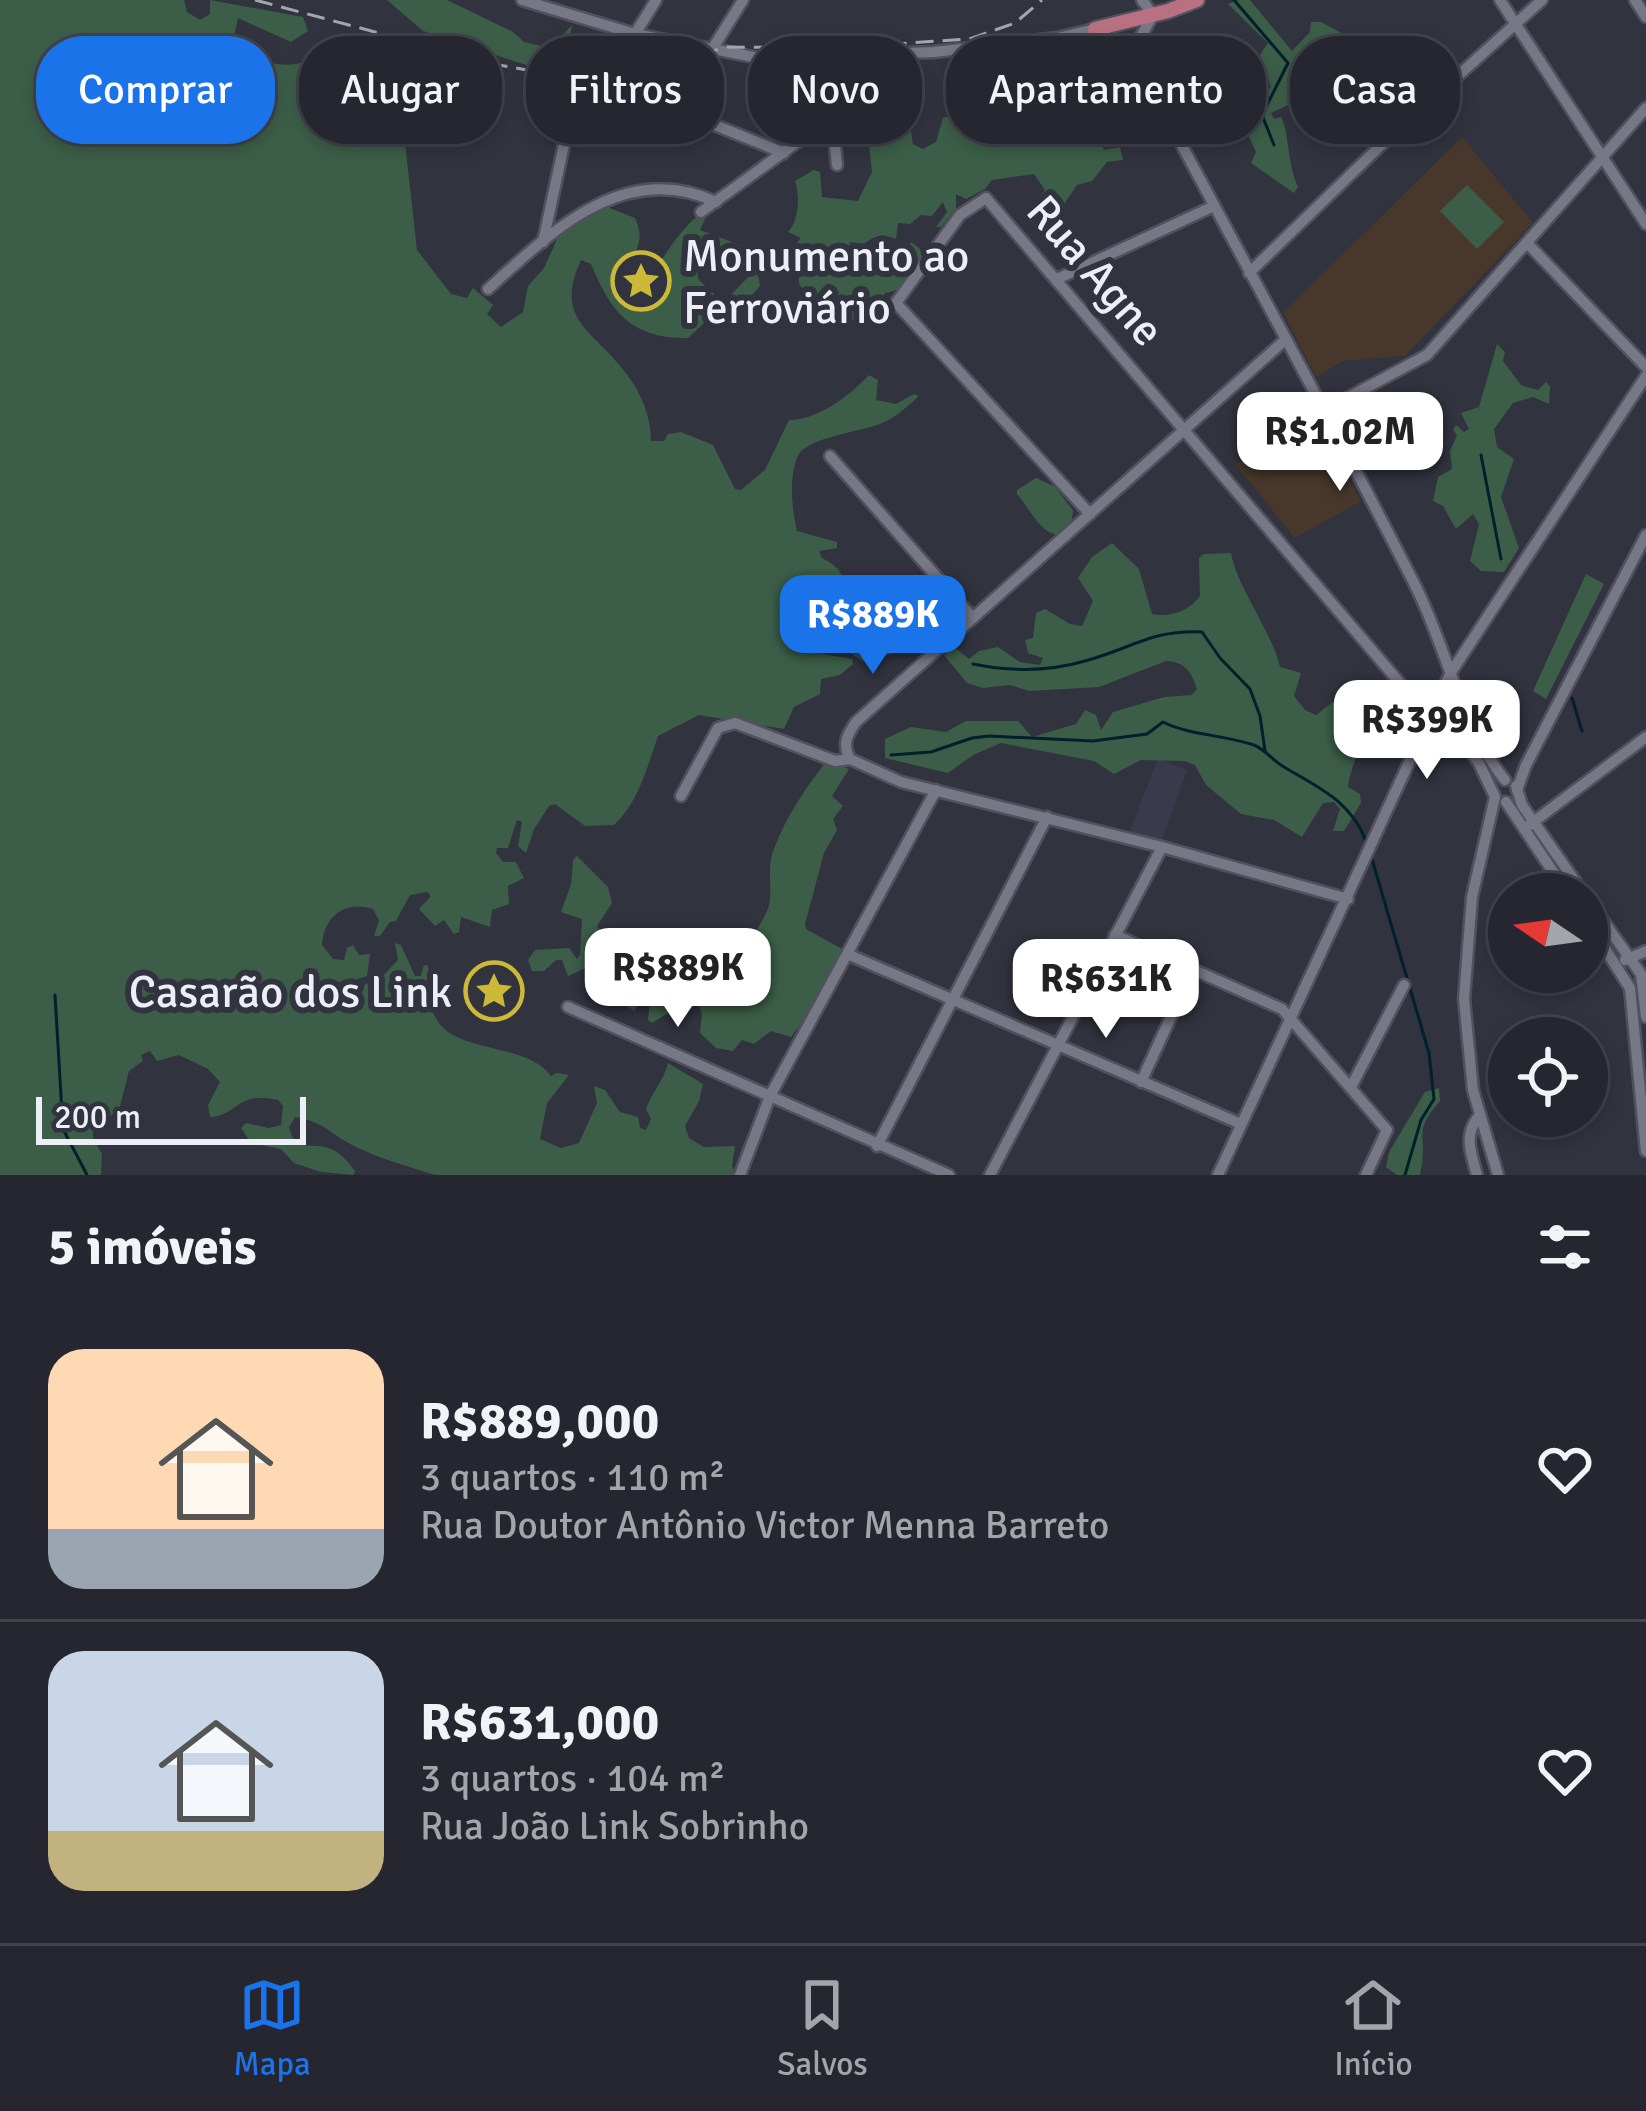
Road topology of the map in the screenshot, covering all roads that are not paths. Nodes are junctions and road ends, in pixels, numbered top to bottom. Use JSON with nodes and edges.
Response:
{"nodes":[{"id":1,"x":522,"y":0,"type":"edge"},
{"id":2,"x":656,"y":0,"type":"edge"},
{"id":3,"x":743,"y":0,"type":"edge"},
{"id":4,"x":1142,"y":0,"type":"edge"},
{"id":5,"x":1197,"y":0,"type":"edge"},
{"id":6,"x":1500,"y":0,"type":"edge"},
{"id":7,"x":1542,"y":0,"type":"edge"},
{"id":8,"x":1635,"y":0,"type":"edge"},
{"id":9,"x":1153,"y":15,"type":"junction"},
{"id":10,"x":1646,"y":17,"type":"edge"},
{"id":11,"x":1516,"y":24,"type":"junction"},
{"id":12,"x":1095,"y":28,"type":"junction"},
{"id":13,"x":635,"y":34,"type":"junction"},
{"id":14,"x":644,"y":36,"type":"edge"},
{"id":15,"x":720,"y":36,"type":"edge"},
{"id":16,"x":1107,"y":36,"type":"edge"},
{"id":17,"x":1141,"y":36,"type":"edge"},
{"id":18,"x":922,"y":53,"type":"edge"},
{"id":19,"x":1646,"y":108,"type":"edge"},
{"id":20,"x":796,"y":144,"type":"edge"},
{"id":21,"x":834,"y":144,"type":"edge"},
{"id":22,"x":1181,"y":144,"type":"edge"},
{"id":23,"x":784,"y":153,"type":"junction"},
{"id":24,"x":1603,"y":157,"type":"junction"},
{"id":25,"x":836,"y":165,"type":"dead end"},
{"id":26,"x":716,"y":202,"type":"junction"},
{"id":27,"x":1214,"y":206,"type":"junction"},
{"id":28,"x":701,"y":212,"type":"dead end"},
{"id":29,"x":1646,"y":224,"type":"edge"},
{"id":30,"x":543,"y":242,"type":"junction"},
{"id":31,"x":1527,"y":243,"type":"junction"},
{"id":32,"x":1250,"y":273,"type":"junction"},
{"id":33,"x":1057,"y":279,"type":"junction"},
{"id":34,"x":488,"y":289,"type":"dead end"},
{"id":35,"x":1285,"y":340,"type":"junction"},
{"id":36,"x":1646,"y":371,"type":"edge"},
{"id":37,"x":1323,"y":411,"type":"junction"},
{"id":38,"x":1186,"y":428,"type":"junction"},
{"id":39,"x":830,"y":456,"type":"dead end"},
{"id":40,"x":1090,"y":514,"type":"junction"},
{"id":41,"x":1646,"y":535,"type":"edge"},
{"id":42,"x":1631,"y":563,"type":"junction"},
{"id":43,"x":1646,"y":567,"type":"edge"},
{"id":44,"x":974,"y":618,"type":"junction"},
{"id":45,"x":1450,"y":674,"type":"junction"},
{"id":46,"x":1433,"y":711,"type":"junction"},
{"id":47,"x":1644,"y":742,"type":"edge"},
{"id":48,"x":850,"y":758,"type":"junction"},
{"id":49,"x":936,"y":790,"type":"junction"},
{"id":50,"x":1506,"y":792,"type":"junction"},
{"id":51,"x":681,"y":796,"type":"dead end"},
{"id":52,"x":1047,"y":818,"type":"junction"},
{"id":53,"x":1529,"y":826,"type":"junction"},
{"id":54,"x":1162,"y":847,"type":"junction"},
{"id":55,"x":1556,"y":873,"type":"edge"},
{"id":56,"x":1567,"y":873,"type":"edge"},
{"id":57,"x":1348,"y":899,"type":"junction"},
{"id":58,"x":1608,"y":927,"type":"edge"},
{"id":59,"x":1115,"y":935,"type":"junction"},
{"id":60,"x":1646,"y":951,"type":"edge"},
{"id":61,"x":1608,"y":952,"type":"edge"},
{"id":62,"x":847,"y":954,"type":"junction"},
{"id":63,"x":1630,"y":958,"type":"junction"},
{"id":64,"x":1616,"y":964,"type":"junction"},
{"id":65,"x":1193,"y":969,"type":"junction"},
{"id":66,"x":1404,"y":985,"type":"dead end"},
{"id":67,"x":952,"y":1002,"type":"junction"},
{"id":68,"x":568,"y":1007,"type":"dead end"},
{"id":69,"x":1646,"y":1017,"type":"edge"},
{"id":70,"x":1291,"y":1018,"type":"junction"},
{"id":71,"x":1057,"y":1046,"type":"junction"},
{"id":72,"x":1641,"y":1053,"type":"edge"},
{"id":73,"x":1142,"y":1082,"type":"junction"},
{"id":74,"x":1351,"y":1088,"type":"junction"},
{"id":75,"x":770,"y":1096,"type":"junction"},
{"id":76,"x":1479,"y":1116,"type":"junction"},
{"id":77,"x":1241,"y":1124,"type":"junction"},
{"id":78,"x":877,"y":1146,"type":"junction"},
{"id":79,"x":1646,"y":1151,"type":"edge"},
{"id":80,"x":740,"y":1175,"type":"edge"},
{"id":81,"x":949,"y":1175,"type":"edge"},
{"id":82,"x":990,"y":1175,"type":"edge"},
{"id":83,"x":1218,"y":1175,"type":"edge"},
{"id":84,"x":1366,"y":1175,"type":"edge"},
{"id":85,"x":1478,"y":1175,"type":"edge"},
{"id":86,"x":1498,"y":1175,"type":"edge"}],
"edges":[{"from":1,"to":13,"type":"street"},
{"from":2,"to":13,"type":"street"},
{"from":3,"to":15,"type":"street"},
{"from":4,"to":9,"type":"street"},
{"from":5,"to":9,"type":"main road"},
{"from":6,"to":11,"type":"street"},
{"from":7,"to":11,"type":"street"},
{"from":8,"to":10,"type":"street"},
{"from":9,"to":12,"type":"main road"},
{"from":9,"to":17,"type":"street"},
{"from":11,"to":24,"type":"street"},
{"from":11,"to":32,"type":"street"},
{"from":12,"to":16,"type":"street"},
{"from":12,"to":18,"type":"street"},
{"from":13,"to":14,"type":"street"},
{"from":19,"to":24,"type":"street"},
{"from":20,"to":23,"type":"street"},
{"from":21,"to":25,"type":"street"},
{"from":22,"to":27,"type":"street"},
{"from":23,"to":26,"type":"street"},
{"from":23,"to":30,"type":"street"},
{"from":24,"to":29,"type":"street"},
{"from":24,"to":31,"type":"street"},
{"from":26,"to":28,"type":"street"},
{"from":26,"to":30,"type":"street"},
{"from":27,"to":32,"type":"street"},
{"from":27,"to":33,"type":"street"},
{"from":30,"to":34,"type":"street"},
{"from":31,"to":36,"type":"street"},
{"from":31,"to":37,"type":"street"},
{"from":32,"to":35,"type":"street"},
{"from":33,"to":38,"type":"street","name":"Rua Agne"},
{"from":33,"to":40,"type":"street","name":"Rua Agne"},
{"from":35,"to":37,"type":"street"},
{"from":35,"to":38,"type":"street"},
{"from":36,"to":45,"type":"street"},
{"from":37,"to":45,"type":"street"},
{"from":38,"to":40,"type":"street"},
{"from":38,"to":46,"type":"street","name":"Rua Agne"},
{"from":39,"to":44,"type":"street"},
{"from":40,"to":44,"type":"street"},
{"from":41,"to":42,"type":"street"},
{"from":42,"to":43,"type":"street"},
{"from":42,"to":50,"type":"street"},
{"from":44,"to":48,"type":"street"},
{"from":45,"to":46,"type":"street"},
{"from":45,"to":50,"type":"street"},
{"from":46,"to":50,"type":"street","name":"Rua Agne"},
{"from":46,"to":57,"type":"street"},
{"from":47,"to":53,"type":"street"},
{"from":48,"to":49,"type":"street"},
{"from":48,"to":51,"type":"street"},
{"from":49,"to":52,"type":"street"},
{"from":49,"to":62,"type":"street"},
{"from":50,"to":53,"type":"street"},
{"from":50,"to":76,"type":"street"},
{"from":52,"to":54,"type":"street"},
{"from":52,"to":67,"type":"street"},
{"from":53,"to":55,"type":"street"},
{"from":53,"to":56,"type":"street"},
{"from":54,"to":57,"type":"street"},
{"from":54,"to":59,"type":"street"},
{"from":57,"to":70,"type":"street"},
{"from":58,"to":63,"type":"street"},
{"from":59,"to":65,"type":"street"},
{"from":59,"to":71,"type":"street"},
{"from":60,"to":63,"type":"street"},
{"from":61,"to":64,"type":"street"},
{"from":62,"to":67,"type":"street"},
{"from":62,"to":75,"type":"street"},
{"from":63,"to":64,"type":"street"},
{"from":63,"to":69,"type":"street"},
{"from":64,"to":72,"type":"street"},
{"from":65,"to":70,"type":"street"},
{"from":65,"to":73,"type":"street"},
{"from":66,"to":74,"type":"street"},
{"from":67,"to":71,"type":"street"},
{"from":67,"to":78,"type":"street"},
{"from":68,"to":75,"type":"street"},
{"from":70,"to":74,"type":"street"},
{"from":70,"to":77,"type":"street"},
{"from":71,"to":73,"type":"street"},
{"from":71,"to":82,"type":"street"},
{"from":72,"to":79,"type":"street"},
{"from":73,"to":77,"type":"street"},
{"from":74,"to":84,"type":"street"},
{"from":75,"to":78,"type":"street"},
{"from":75,"to":80,"type":"street"},
{"from":76,"to":85,"type":"street"},
{"from":76,"to":86,"type":"street"},
{"from":77,"to":83,"type":"street"},
{"from":78,"to":81,"type":"street"}]}
